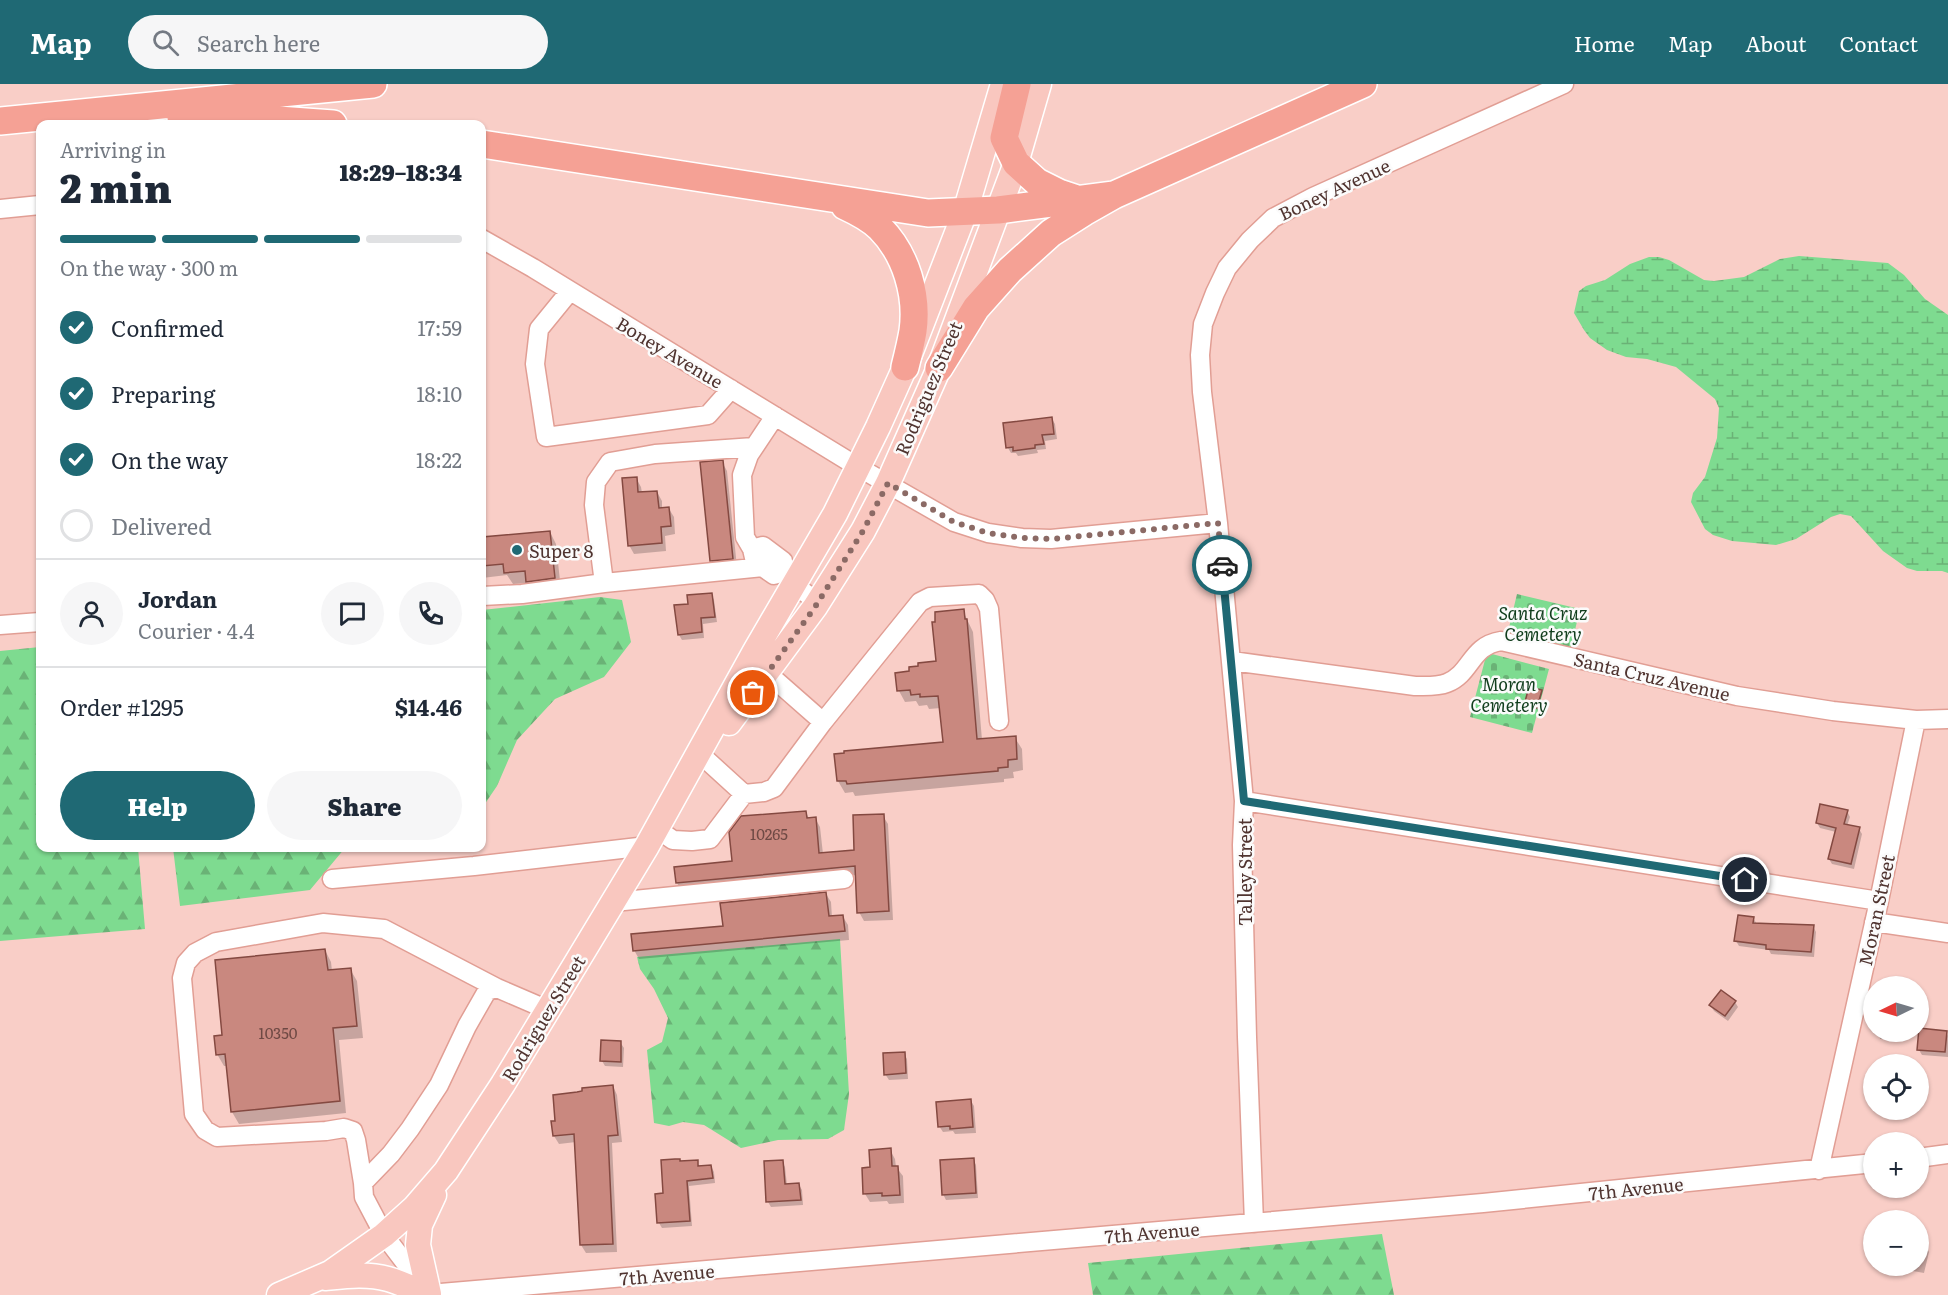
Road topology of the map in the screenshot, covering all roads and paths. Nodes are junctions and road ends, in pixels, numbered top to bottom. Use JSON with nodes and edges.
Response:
{"nodes":[{"id":1,"x":373,"y":84,"type":"edge"},
{"id":2,"x":1004,"y":84,"type":"edge"},
{"id":3,"x":1017,"y":84,"type":"edge"},
{"id":4,"x":1039,"y":84,"type":"edge"},
{"id":5,"x":1363,"y":84,"type":"edge"},
{"id":6,"x":1564,"y":84,"type":"edge"},
{"id":7,"x":72,"y":114,"type":"junction"},
{"id":8,"x":278,"y":120,"type":"edge"},
{"id":9,"x":0,"y":121,"type":"edge"},
{"id":10,"x":486,"y":145,"type":"edge"},
{"id":11,"x":1016,"y":163,"type":"junction"},
{"id":12,"x":1114,"y":195,"type":"junction"},
{"id":13,"x":822,"y":196,"type":"junction"},
{"id":14,"x":1077,"y":199,"type":"junction"},
{"id":15,"x":36,"y":205,"type":"edge"},
{"id":16,"x":0,"y":209,"type":"edge"},
{"id":17,"x":998,"y":210,"type":"junction"},
{"id":18,"x":965,"y":212,"type":"junction"},
{"id":19,"x":486,"y":241,"type":"edge"},
{"id":20,"x":570,"y":291,"type":"junction"},
{"id":21,"x":905,"y":367,"type":"junction"},
{"id":22,"x":939,"y":368,"type":"junction"},
{"id":23,"x":731,"y":389,"type":"junction"},
{"id":24,"x":775,"y":416,"type":"junction"},
{"id":25,"x":754,"y":447,"type":"junction"},
{"id":26,"x":858,"y":467,"type":"junction"},
{"id":27,"x":888,"y":483,"type":"junction"},
{"id":28,"x":1218,"y":523,"type":"junction"},
{"id":29,"x":752,"y":549,"type":"junction"},
{"id":30,"x":763,"y":567,"type":"junction"},
{"id":31,"x":789,"y":579,"type":"junction"},
{"id":32,"x":604,"y":583,"type":"junction"},
{"id":33,"x":486,"y":596,"type":"edge"},
{"id":34,"x":818,"y":602,"type":"junction"},
{"id":35,"x":36,"y":622,"type":"edge"},
{"id":36,"x":0,"y":625,"type":"edge"},
{"id":37,"x":1232,"y":661,"type":"junction"},
{"id":38,"x":759,"y":666,"type":"junction"},
{"id":39,"x":1948,"y":719,"type":"edge"},
{"id":40,"x":1916,"y":720,"type":"junction"},
{"id":41,"x":999,"y":721,"type":"dead end"},
{"id":42,"x":824,"y":722,"type":"junction"},
{"id":43,"x":701,"y":755,"type":"junction"},
{"id":44,"x":744,"y":794,"type":"junction"},
{"id":45,"x":1244,"y":801,"type":"junction"},
{"id":46,"x":652,"y":838,"type":"junction"},
{"id":47,"x":332,"y":879,"type":"dead end"},
{"id":48,"x":844,"y":879,"type":"dead end"},
{"id":49,"x":1879,"y":901,"type":"junction"},
{"id":50,"x":614,"y":902,"type":"junction"},
{"id":51,"x":1874,"y":922,"type":"junction"},
{"id":52,"x":1948,"y":933,"type":"edge"},
{"id":53,"x":497,"y":988,"type":"junction"},
{"id":54,"x":548,"y":1010,"type":"junction"},
{"id":55,"x":1948,"y":1154,"type":"edge"},
{"id":56,"x":1929,"y":1157,"type":"edge"},
{"id":57,"x":1863,"y":1164,"type":"edge"},
{"id":58,"x":1819,"y":1170,"type":"junction"},
{"id":59,"x":446,"y":1171,"type":"junction"},
{"id":60,"x":363,"y":1183,"type":"junction"},
{"id":61,"x":1254,"y":1223,"type":"junction"},
{"id":62,"x":384,"y":1235,"type":"junction"},
{"id":63,"x":318,"y":1278,"type":"junction"},
{"id":64,"x":430,"y":1294,"type":"edge"},
{"id":65,"x":279,"y":1295,"type":"edge"}],
"edges":[{"from":1,"to":7,"type":"highway"},
{"from":2,"to":18,"type":"main road","name":"Rodriguez Street"},
{"from":3,"to":11,"type":"highway"},
{"from":4,"to":11,"type":"main road","name":"Rodriguez Street"},
{"from":5,"to":12,"type":"highway"},
{"from":6,"to":28,"type":"street","name":"Boney Avenue"},
{"from":7,"to":8,"type":"highway"},
{"from":7,"to":9,"type":"highway"},
{"from":10,"to":13,"type":"highway"},
{"from":11,"to":14,"type":"highway"},
{"from":11,"to":17,"type":"main road","name":"Rodriguez Street"},
{"from":12,"to":14,"type":"highway"},
{"from":12,"to":22,"type":"highway"},
{"from":13,"to":18,"type":"highway"},
{"from":13,"to":21,"type":"highway"},
{"from":14,"to":17,"type":"highway"},
{"from":15,"to":16,"type":"street"},
{"from":17,"to":18,"type":"highway"},
{"from":17,"to":22,"type":"main road","name":"Rodriguez Street"},
{"from":18,"to":21,"type":"main road","name":"Rodriguez Street"},
{"from":19,"to":20,"type":"street","name":"Boney Avenue"},
{"from":20,"to":23,"type":"street","name":"Boney Avenue"},
{"from":20,"to":23,"type":"street"},
{"from":21,"to":26,"type":"main road","name":"Rodriguez Street"},
{"from":22,"to":27,"type":"main road","name":"Rodriguez Street"},
{"from":23,"to":24,"type":"street","name":"Boney Avenue"},
{"from":24,"to":25,"type":"street"},
{"from":24,"to":26,"type":"street","name":"Boney Avenue"},
{"from":25,"to":29,"type":"street"},
{"from":25,"to":32,"type":"street"},
{"from":26,"to":27,"type":"street","name":"Boney Avenue"},
{"from":26,"to":31,"type":"main road","name":"Rodriguez Street"},
{"from":27,"to":28,"type":"street","name":"Boney Avenue"},
{"from":27,"to":34,"type":"main road","name":"Rodriguez Street"},
{"from":28,"to":37,"type":"street","name":"Talley Street"},
{"from":29,"to":30,"type":"street"},
{"from":29,"to":31,"type":"street"},
{"from":30,"to":31,"type":"street"},
{"from":30,"to":32,"type":"street"},
{"from":31,"to":34,"type":"street"},
{"from":31,"to":38,"type":"main road","name":"Rodriguez Street"},
{"from":32,"to":33,"type":"street"},
{"from":34,"to":38,"type":"main road","name":"Rodriguez Street"},
{"from":35,"to":36,"type":"street"},
{"from":37,"to":40,"type":"street","name":"Santa Cruz Avenue"},
{"from":37,"to":45,"type":"street","name":"Talley Street"},
{"from":38,"to":42,"type":"street"},
{"from":38,"to":43,"type":"main road","name":"Rodriguez Street"},
{"from":39,"to":40,"type":"street","name":"Santa Cruz Avenue"},
{"from":40,"to":49,"type":"street","name":"Moran Street"},
{"from":41,"to":42,"type":"street"},
{"from":42,"to":44,"type":"street"},
{"from":43,"to":44,"type":"street"},
{"from":43,"to":46,"type":"main road","name":"Rodriguez Street"},
{"from":44,"to":46,"type":"street"},
{"from":45,"to":49,"type":"street"},
{"from":45,"to":61,"type":"street","name":"Talley Street"},
{"from":46,"to":47,"type":"street"},
{"from":46,"to":50,"type":"main road","name":"Rodriguez Street"},
{"from":48,"to":50,"type":"street"},
{"from":49,"to":51,"type":"street","name":"Moran Street"},
{"from":50,"to":54,"type":"main road","name":"Rodriguez Street"},
{"from":51,"to":52,"type":"street"},
{"from":51,"to":58,"type":"street","name":"Moran Street"},
{"from":53,"to":54,"type":"street"},
{"from":53,"to":60,"type":"street"},
{"from":53,"to":60,"type":"street"},
{"from":54,"to":59,"type":"main road","name":"Rodriguez Street"},
{"from":55,"to":56,"type":"street"},
{"from":57,"to":58,"type":"street","name":"7th Avenue"},
{"from":58,"to":61,"type":"street","name":"7th Avenue"},
{"from":59,"to":62,"type":"main road","name":"Rodriguez Street"},
{"from":59,"to":64,"type":"main road"},
{"from":60,"to":62,"type":"street"},
{"from":61,"to":64,"type":"street","name":"7th Avenue"},
{"from":62,"to":63,"type":"main road","name":"Rodriguez Street"},
{"from":62,"to":64,"type":"street"},
{"from":63,"to":64,"type":"main road"},
{"from":63,"to":65,"type":"main road"}]}
